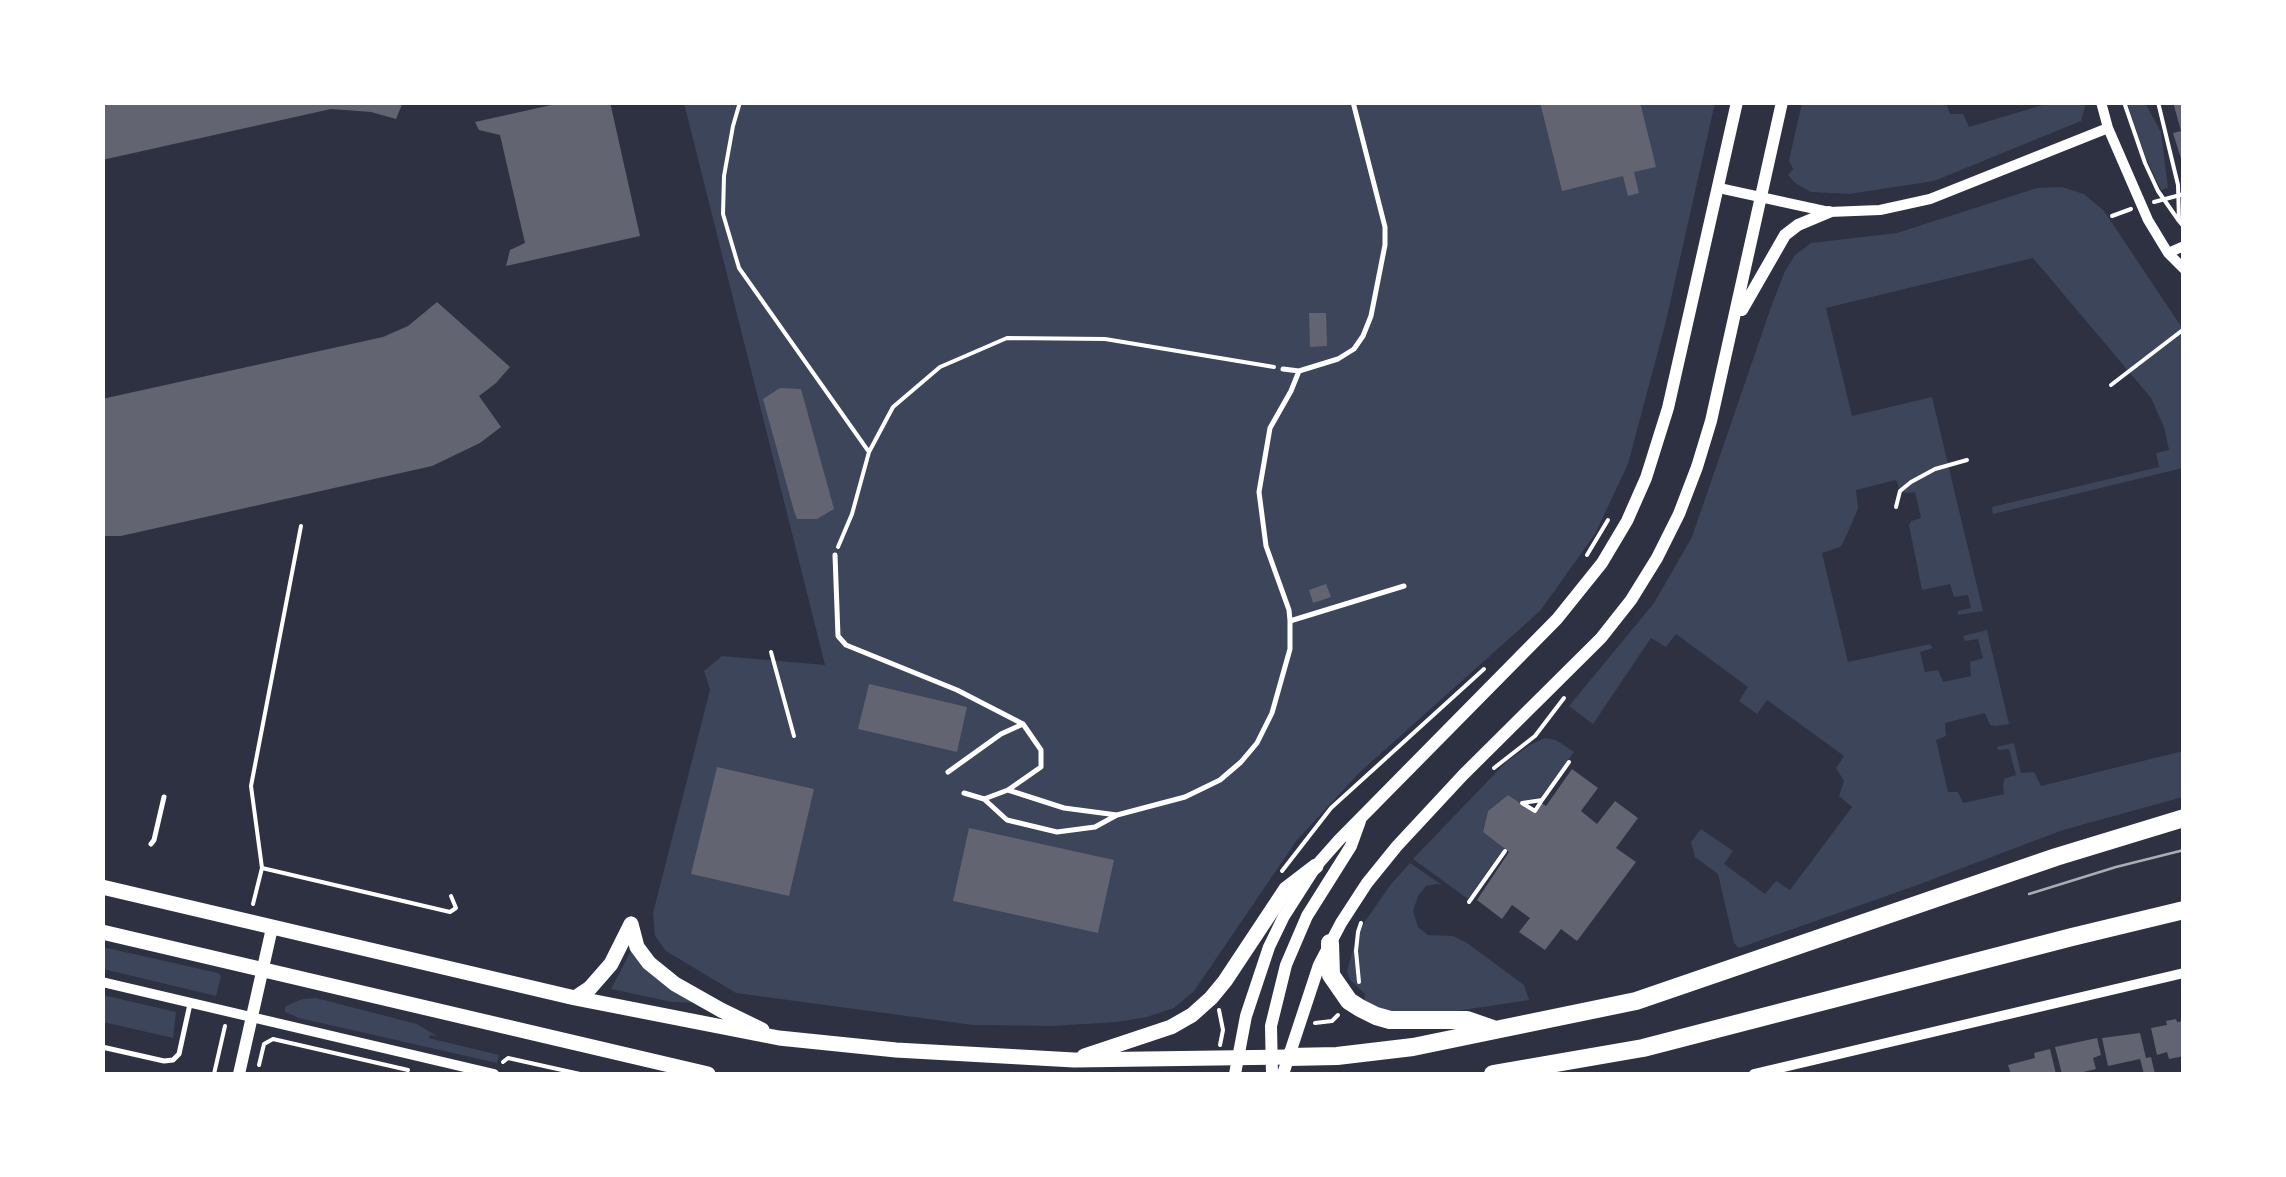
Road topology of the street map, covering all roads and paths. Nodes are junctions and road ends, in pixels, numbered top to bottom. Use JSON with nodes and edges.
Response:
{"nodes":[{"id":1,"x":740,"y":102,"type":"edge"},
{"id":2,"x":1353,"y":102,"type":"edge"},
{"id":3,"x":1737,"y":102,"type":"edge"},
{"id":4,"x":1782,"y":102,"type":"edge"},
{"id":5,"x":2101,"y":102,"type":"edge"},
{"id":6,"x":2124,"y":102,"type":"edge"},
{"id":7,"x":2158,"y":102,"type":"edge"},
{"id":8,"x":2108,"y":128,"type":"junction"},
{"id":9,"x":1719,"y":188,"type":"junction"},
{"id":10,"x":1762,"y":198,"type":"junction"},
{"id":11,"x":1829,"y":212,"type":"junction"},
{"id":12,"x":2182,"y":223,"type":"edge"},
{"id":13,"x":2184,"y":246,"type":"edge"},
{"id":14,"x":2168,"y":253,"type":"junction"},
{"id":15,"x":2184,"y":270,"type":"edge"},
{"id":16,"x":1733,"y":325,"type":"junction"},
{"id":17,"x":2184,"y":328,"type":"edge"},
{"id":18,"x":1284,"y":369,"type":"joint"},
{"id":19,"x":1298,"y":371,"type":"junction"},
{"id":20,"x":2111,"y":385,"type":"dead end"},
{"id":21,"x":869,"y":452,"type":"junction"},
{"id":22,"x":1967,"y":460,"type":"dead end"},
{"id":23,"x":1896,"y":507,"type":"dead end"},
{"id":24,"x":1610,"y":518,"type":"dead end"},
{"id":25,"x":300,"y":526,"type":"dead end"},
{"id":26,"x":835,"y":555,"type":"joint"},
{"id":27,"x":1583,"y":561,"type":"dead end"},
{"id":28,"x":1404,"y":586,"type":"dead end"},
{"id":29,"x":1290,"y":622,"type":"junction"},
{"id":30,"x":771,"y":652,"type":"dead end"},
{"id":31,"x":1495,"y":659,"type":"dead end"},
{"id":32,"x":1566,"y":696,"type":"dead end"},
{"id":33,"x":1023,"y":724,"type":"junction"},
{"id":34,"x":794,"y":736,"type":"dead end"},
{"id":35,"x":1569,"y":762,"type":"dead end"},
{"id":36,"x":1492,"y":770,"type":"dead end"},
{"id":37,"x":948,"y":772,"type":"dead end"},
{"id":38,"x":1008,"y":790,"type":"junction"},
{"id":39,"x":964,"y":793,"type":"dead end"},
{"id":40,"x":164,"y":798,"type":"dead end"},
{"id":41,"x":984,"y":799,"type":"junction"},
{"id":42,"x":1542,"y":800,"type":"dead end"},
{"id":43,"x":1117,"y":815,"type":"junction"},
{"id":44,"x":2184,"y":818,"type":"edge"},
{"id":45,"x":1360,"y":819,"type":"junction"},
{"id":46,"x":151,"y":844,"type":"dead end"},
{"id":47,"x":1505,"y":851,"type":"dead end"},
{"id":48,"x":1316,"y":866,"type":"junction"},
{"id":49,"x":262,"y":868,"type":"dead end"},
{"id":50,"x":1278,"y":878,"type":"dead end"},
{"id":51,"x":102,"y":888,"type":"edge"},
{"id":52,"x":451,"y":896,"type":"dead end"},
{"id":53,"x":1469,"y":902,"type":"dead end"},
{"id":54,"x":2184,"y":910,"type":"edge"},
{"id":55,"x":450,"y":912,"type":"dead end"},
{"id":56,"x":1366,"y":912,"type":"dead end"},
{"id":57,"x":272,"y":928,"type":"junction"},
{"id":58,"x":102,"y":932,"type":"edge"},
{"id":59,"x":1330,"y":943,"type":"junction"},
{"id":60,"x":264,"y":970,"type":"junction"},
{"id":61,"x":2184,"y":973,"type":"edge"},
{"id":62,"x":102,"y":982,"type":"edge"},
{"id":63,"x":1356,"y":992,"type":"dead end"},
{"id":64,"x":576,"y":998,"type":"junction"},
{"id":65,"x":191,"y":1002,"type":"junction"},
{"id":66,"x":1218,"y":1006,"type":"dead end"},
{"id":67,"x":1344,"y":1006,"type":"dead end"},
{"id":68,"x":253,"y":1018,"type":"junction"},
{"id":69,"x":1332,"y":1021,"type":"junction"},
{"id":70,"x":1315,"y":1023,"type":"dead end"},
{"id":71,"x":222,"y":1026,"type":"dead end"},
{"id":72,"x":1494,"y":1029,"type":"junction"},
{"id":73,"x":1328,"y":1032,"type":"dead end"},
{"id":74,"x":779,"y":1038,"type":"junction"},
{"id":75,"x":230,"y":1040,"type":"dead end"},
{"id":76,"x":1220,"y":1043,"type":"dead end"},
{"id":77,"x":102,"y":1047,"type":"edge"},
{"id":78,"x":636,"y":1058,"type":"junction"},
{"id":79,"x":1074,"y":1060,"type":"junction"},
{"id":80,"x":1281,"y":1063,"type":"edge"},
{"id":81,"x":502,"y":1064,"type":"dead end"},
{"id":82,"x":1238,"y":1069,"type":"edge"},
{"id":83,"x":415,"y":1072,"type":"dead end"},
{"id":84,"x":239,"y":1074,"type":"edge"},
{"id":85,"x":256,"y":1074,"type":"edge"},
{"id":86,"x":494,"y":1074,"type":"edge"},
{"id":87,"x":580,"y":1074,"type":"edge"},
{"id":88,"x":656,"y":1074,"type":"edge"},
{"id":89,"x":708,"y":1074,"type":"edge"},
{"id":90,"x":1272,"y":1074,"type":"edge"},
{"id":91,"x":1493,"y":1074,"type":"edge"},
{"id":92,"x":1754,"y":1074,"type":"edge"}],
"edges":[{"from":1,"to":21,"type":"path"},
{"from":2,"to":19,"type":"lane"},
{"from":3,"to":9,"type":"street"},
{"from":4,"to":10,"type":"street"},
{"from":5,"to":8,"type":"street"},
{"from":6,"to":12,"type":"path"},
{"from":7,"to":12,"type":"path"},
{"from":8,"to":11,"type":"street"},
{"from":8,"to":14,"type":"street"},
{"from":9,"to":10,"type":"street"},
{"from":9,"to":45,"type":"street"},
{"from":10,"to":11,"type":"street"},
{"from":10,"to":16,"type":"street"},
{"from":11,"to":16,"type":"street"},
{"from":13,"to":14,"type":"street"},
{"from":14,"to":15,"type":"street"},
{"from":16,"to":59,"type":"street"},
{"from":17,"to":20,"type":"path"},
{"from":18,"to":19,"type":"lane"},
{"from":18,"to":21,"type":"path"},
{"from":19,"to":29,"type":"lane"},
{"from":21,"to":26,"type":"path"},
{"from":22,"to":23,"type":"path"},
{"from":24,"to":27,"type":"path"},
{"from":25,"to":49,"type":"path"},
{"from":26,"to":33,"type":"lane"},
{"from":28,"to":29,"type":"lane"},
{"from":29,"to":43,"type":"lane"},
{"from":30,"to":34,"type":"path"},
{"from":31,"to":50,"type":"path"},
{"from":32,"to":36,"type":"path"},
{"from":33,"to":37,"type":"lane"},
{"from":33,"to":38,"type":"lane"},
{"from":35,"to":42,"type":"path"},
{"from":38,"to":41,"type":"lane"},
{"from":38,"to":43,"type":"lane"},
{"from":39,"to":41,"type":"lane"},
{"from":40,"to":46,"type":"lane"},
{"from":41,"to":43,"type":"lane"},
{"from":44,"to":72,"type":"highway"},
{"from":45,"to":48,"type":"street"},
{"from":45,"to":80,"type":"street"},
{"from":47,"to":53,"type":"path"},
{"from":48,"to":79,"type":"highway"},
{"from":48,"to":82,"type":"street"},
{"from":51,"to":57,"type":"highway"},
{"from":52,"to":55,"type":"path"},
{"from":54,"to":91,"type":"highway"},
{"from":56,"to":63,"type":"path"},
{"from":57,"to":60,"type":"street"},
{"from":57,"to":64,"type":"highway"},
{"from":58,"to":60,"type":"highway"},
{"from":59,"to":72,"type":"highway"},
{"from":59,"to":80,"type":"street"},
{"from":60,"to":68,"type":"street"},
{"from":60,"to":78,"type":"highway"},
{"from":61,"to":92,"type":"street"},
{"from":62,"to":65,"type":"street"},
{"from":64,"to":74,"type":"highway"},
{"from":64,"to":74,"type":"highway"},
{"from":65,"to":68,"type":"street"},
{"from":65,"to":77,"type":"lane"},
{"from":66,"to":76,"type":"path"},
{"from":67,"to":69,"type":"path"},
{"from":68,"to":84,"type":"street"},
{"from":68,"to":86,"type":"street"},
{"from":69,"to":70,"type":"path"},
{"from":69,"to":73,"type":"path"},
{"from":71,"to":75,"type":"path"},
{"from":72,"to":80,"type":"highway"},
{"from":74,"to":79,"type":"highway"},
{"from":78,"to":88,"type":"highway"},
{"from":78,"to":89,"type":"highway"},
{"from":79,"to":82,"type":"highway"},
{"from":80,"to":82,"type":"highway"},
{"from":80,"to":90,"type":"street"},
{"from":81,"to":87,"type":"path"},
{"from":83,"to":85,"type":"path"}]}
